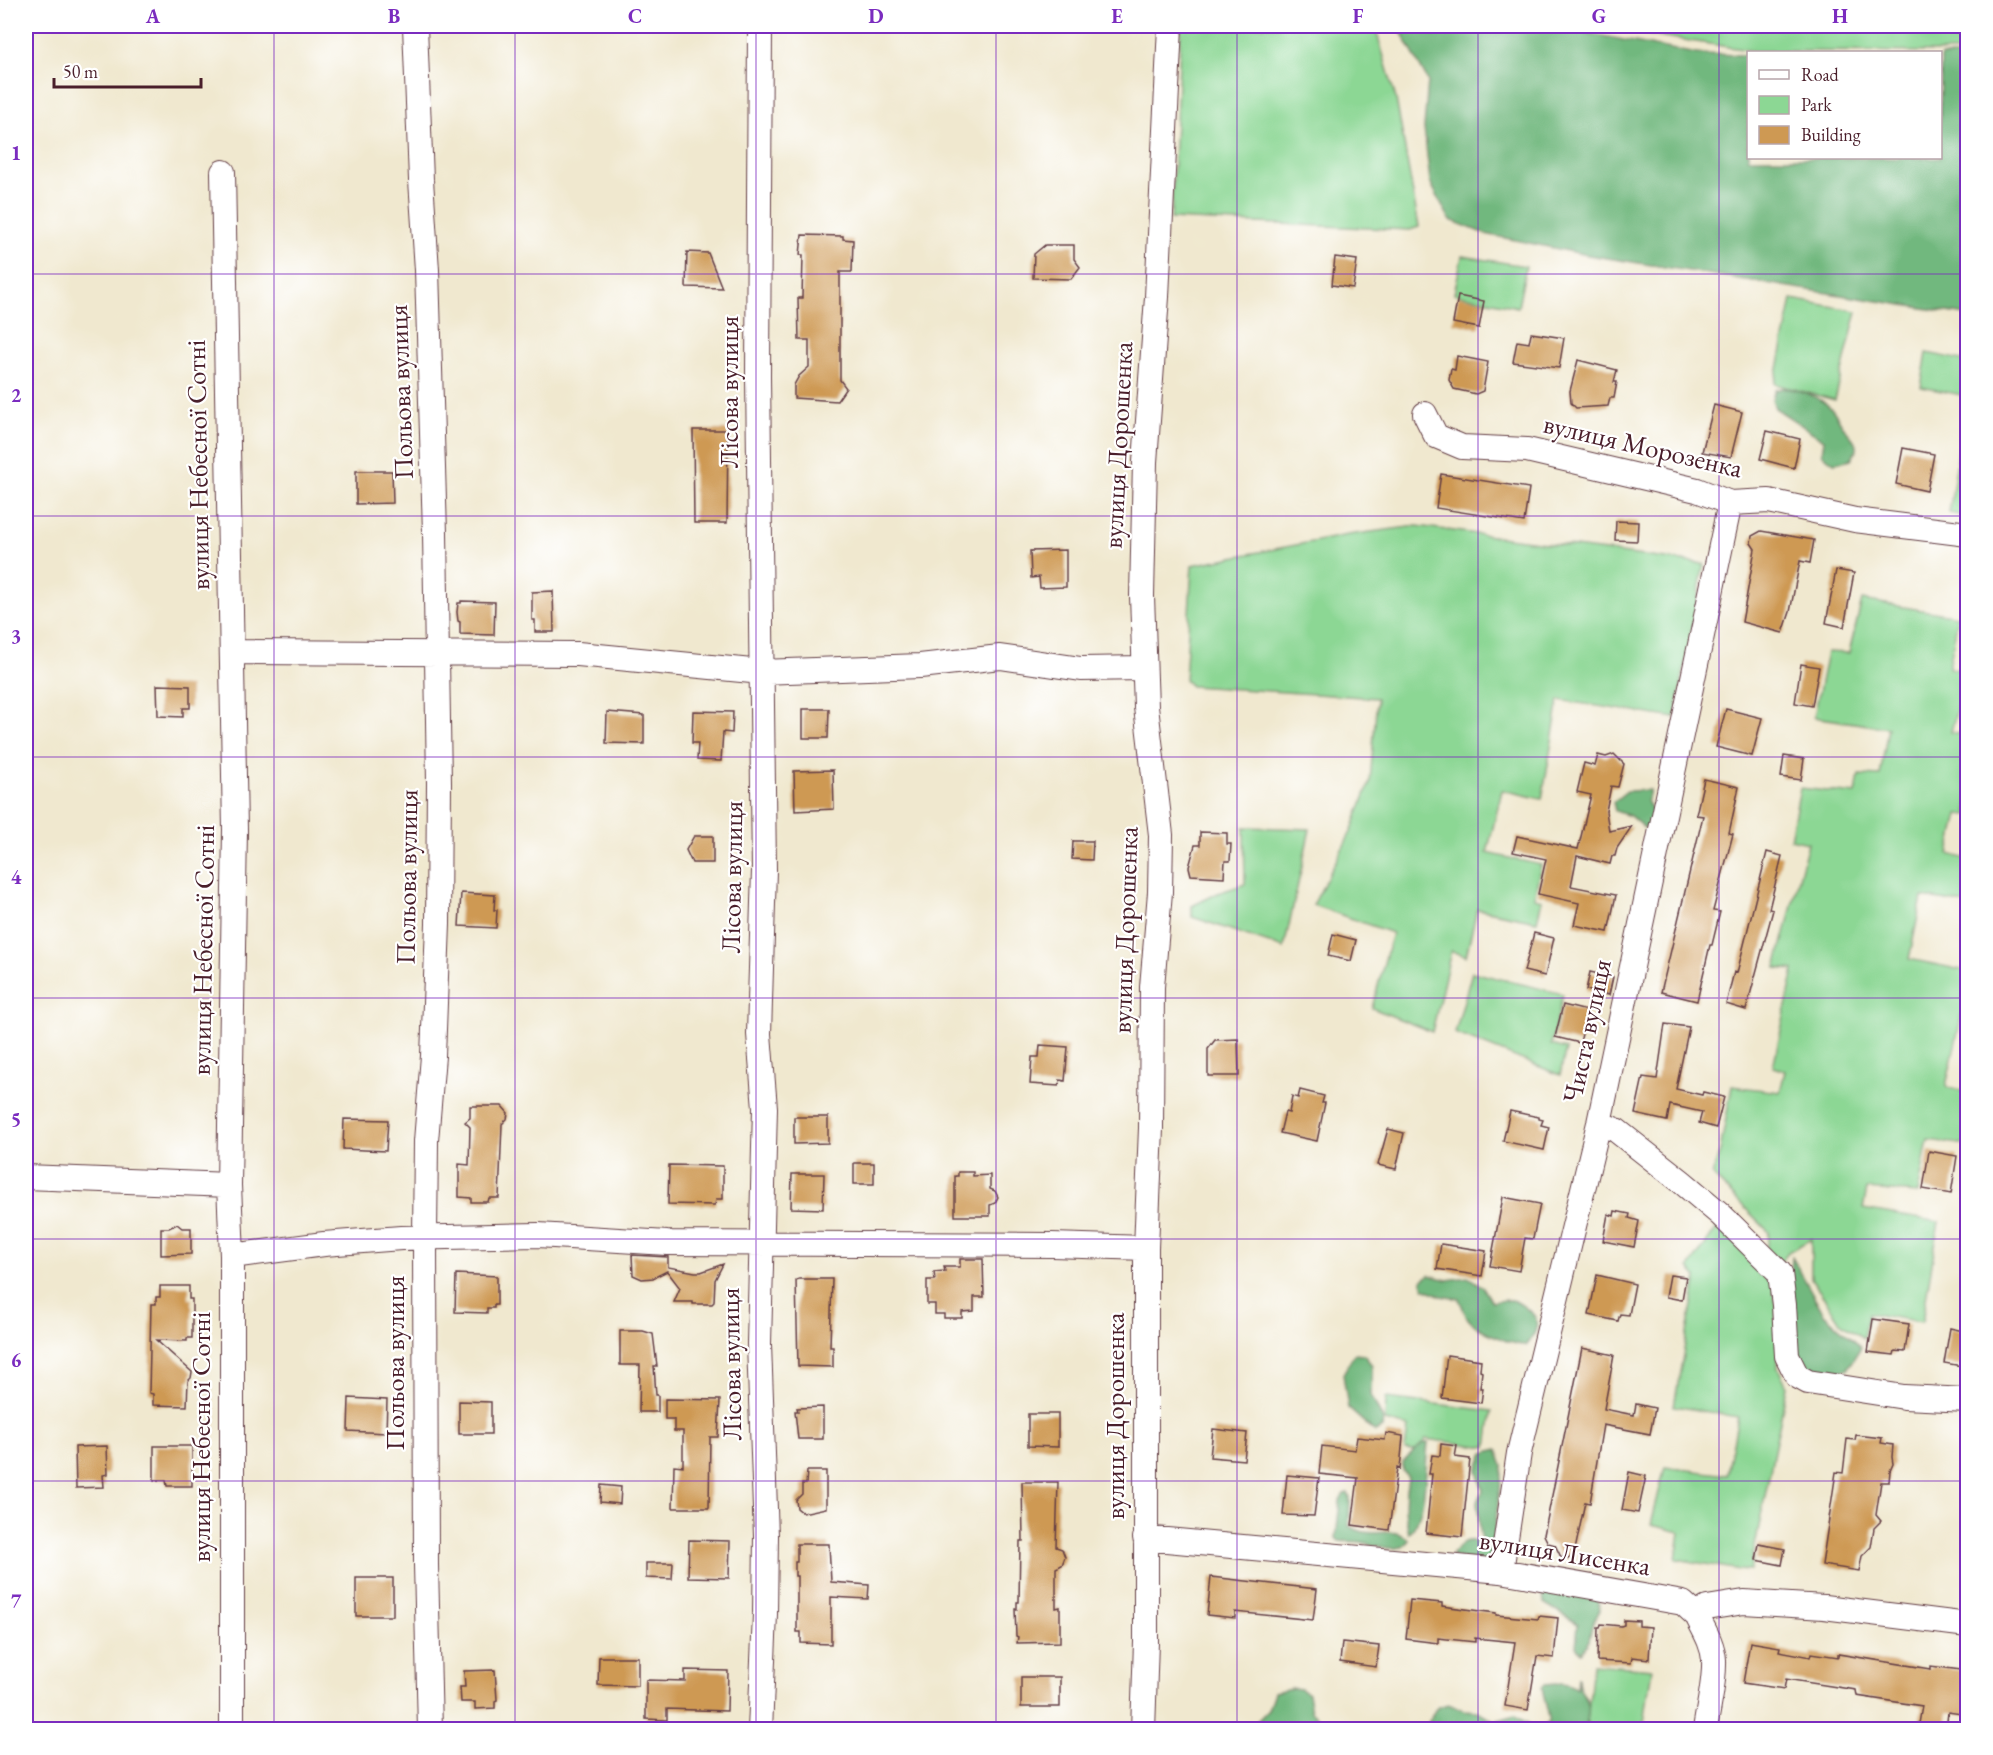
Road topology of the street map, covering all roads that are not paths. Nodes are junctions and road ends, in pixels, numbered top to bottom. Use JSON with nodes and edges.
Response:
{"nodes":[{"id":1,"x":415,"y":26,"type":"edge"},
{"id":2,"x":760,"y":26,"type":"edge"},
{"id":3,"x":1170,"y":26,"type":"edge"},
{"id":4,"x":223,"y":172,"type":"dead end"},
{"id":5,"x":1425,"y":414,"type":"dead end"},
{"id":6,"x":1730,"y":503,"type":"junction"},
{"id":7,"x":1968,"y":534,"type":"edge"},
{"id":8,"x":232,"y":652,"type":"junction"},
{"id":9,"x":437,"y":652,"type":"junction"},
{"id":10,"x":1144,"y":668,"type":"junction"},
{"id":11,"x":762,"y":672,"type":"junction"},
{"id":12,"x":1599,"y":1123,"type":"junction"},
{"id":13,"x":26,"y":1177,"type":"edge"},
{"id":14,"x":230,"y":1185,"type":"junction"},
{"id":15,"x":424,"y":1237,"type":"junction"},
{"id":16,"x":760,"y":1243,"type":"junction"},
{"id":17,"x":1146,"y":1248,"type":"junction"},
{"id":18,"x":232,"y":1256,"type":"junction"},
{"id":19,"x":1968,"y":1400,"type":"edge"},
{"id":20,"x":1145,"y":1538,"type":"junction"},
{"id":21,"x":1501,"y":1571,"type":"junction"},
{"id":22,"x":1697,"y":1616,"type":"junction"},
{"id":23,"x":1968,"y":1624,"type":"edge"},
{"id":24,"x":232,"y":1730,"type":"edge"},
{"id":25,"x":430,"y":1730,"type":"edge"},
{"id":26,"x":759,"y":1730,"type":"edge"},
{"id":27,"x":1143,"y":1730,"type":"edge"},
{"id":28,"x":1705,"y":1730,"type":"edge"}],
"edges":[{"from":1,"to":9,"type":"street","name":"Польова вулиця"},
{"from":2,"to":11,"type":"street","name":"Лісова вулиця"},
{"from":3,"to":10,"type":"street","name":"вулиця Дорошенка"},
{"from":4,"to":8,"type":"street","name":"вулиця Небесної Сотні"},
{"from":5,"to":6,"type":"street","name":"вулиця Морозенка"},
{"from":6,"to":7,"type":"street","name":"вулиця Морозенка"},
{"from":6,"to":12,"type":"street","name":"Чиста вулиця"},
{"from":8,"to":9,"type":"street"},
{"from":8,"to":14,"type":"street","name":"вулиця Небесної Сотні"},
{"from":9,"to":11,"type":"street"},
{"from":9,"to":15,"type":"street","name":"Польова вулиця"},
{"from":10,"to":11,"type":"street"},
{"from":10,"to":17,"type":"street","name":"вулиця Дорошенка"},
{"from":11,"to":16,"type":"street","name":"Лісова вулиця"},
{"from":12,"to":19,"type":"street"},
{"from":12,"to":21,"type":"street","name":"Чиста вулиця"},
{"from":13,"to":14,"type":"street"},
{"from":14,"to":18,"type":"street","name":"вулиця Небесної Сотні"},
{"from":15,"to":16,"type":"street"},
{"from":15,"to":18,"type":"street"},
{"from":15,"to":25,"type":"street","name":"Польова вулиця"},
{"from":16,"to":17,"type":"street"},
{"from":16,"to":26,"type":"street","name":"Лісова вулиця"},
{"from":17,"to":20,"type":"street","name":"вулиця Дорошенка"},
{"from":18,"to":24,"type":"street","name":"вулиця Небесної Сотні"},
{"from":20,"to":21,"type":"street","name":"вулиця Лисенка"},
{"from":20,"to":27,"type":"street","name":"вулиця Дорошенка"},
{"from":21,"to":22,"type":"street","name":"вулиця Лисенка"},
{"from":22,"to":23,"type":"street"},
{"from":22,"to":28,"type":"street"}]}
